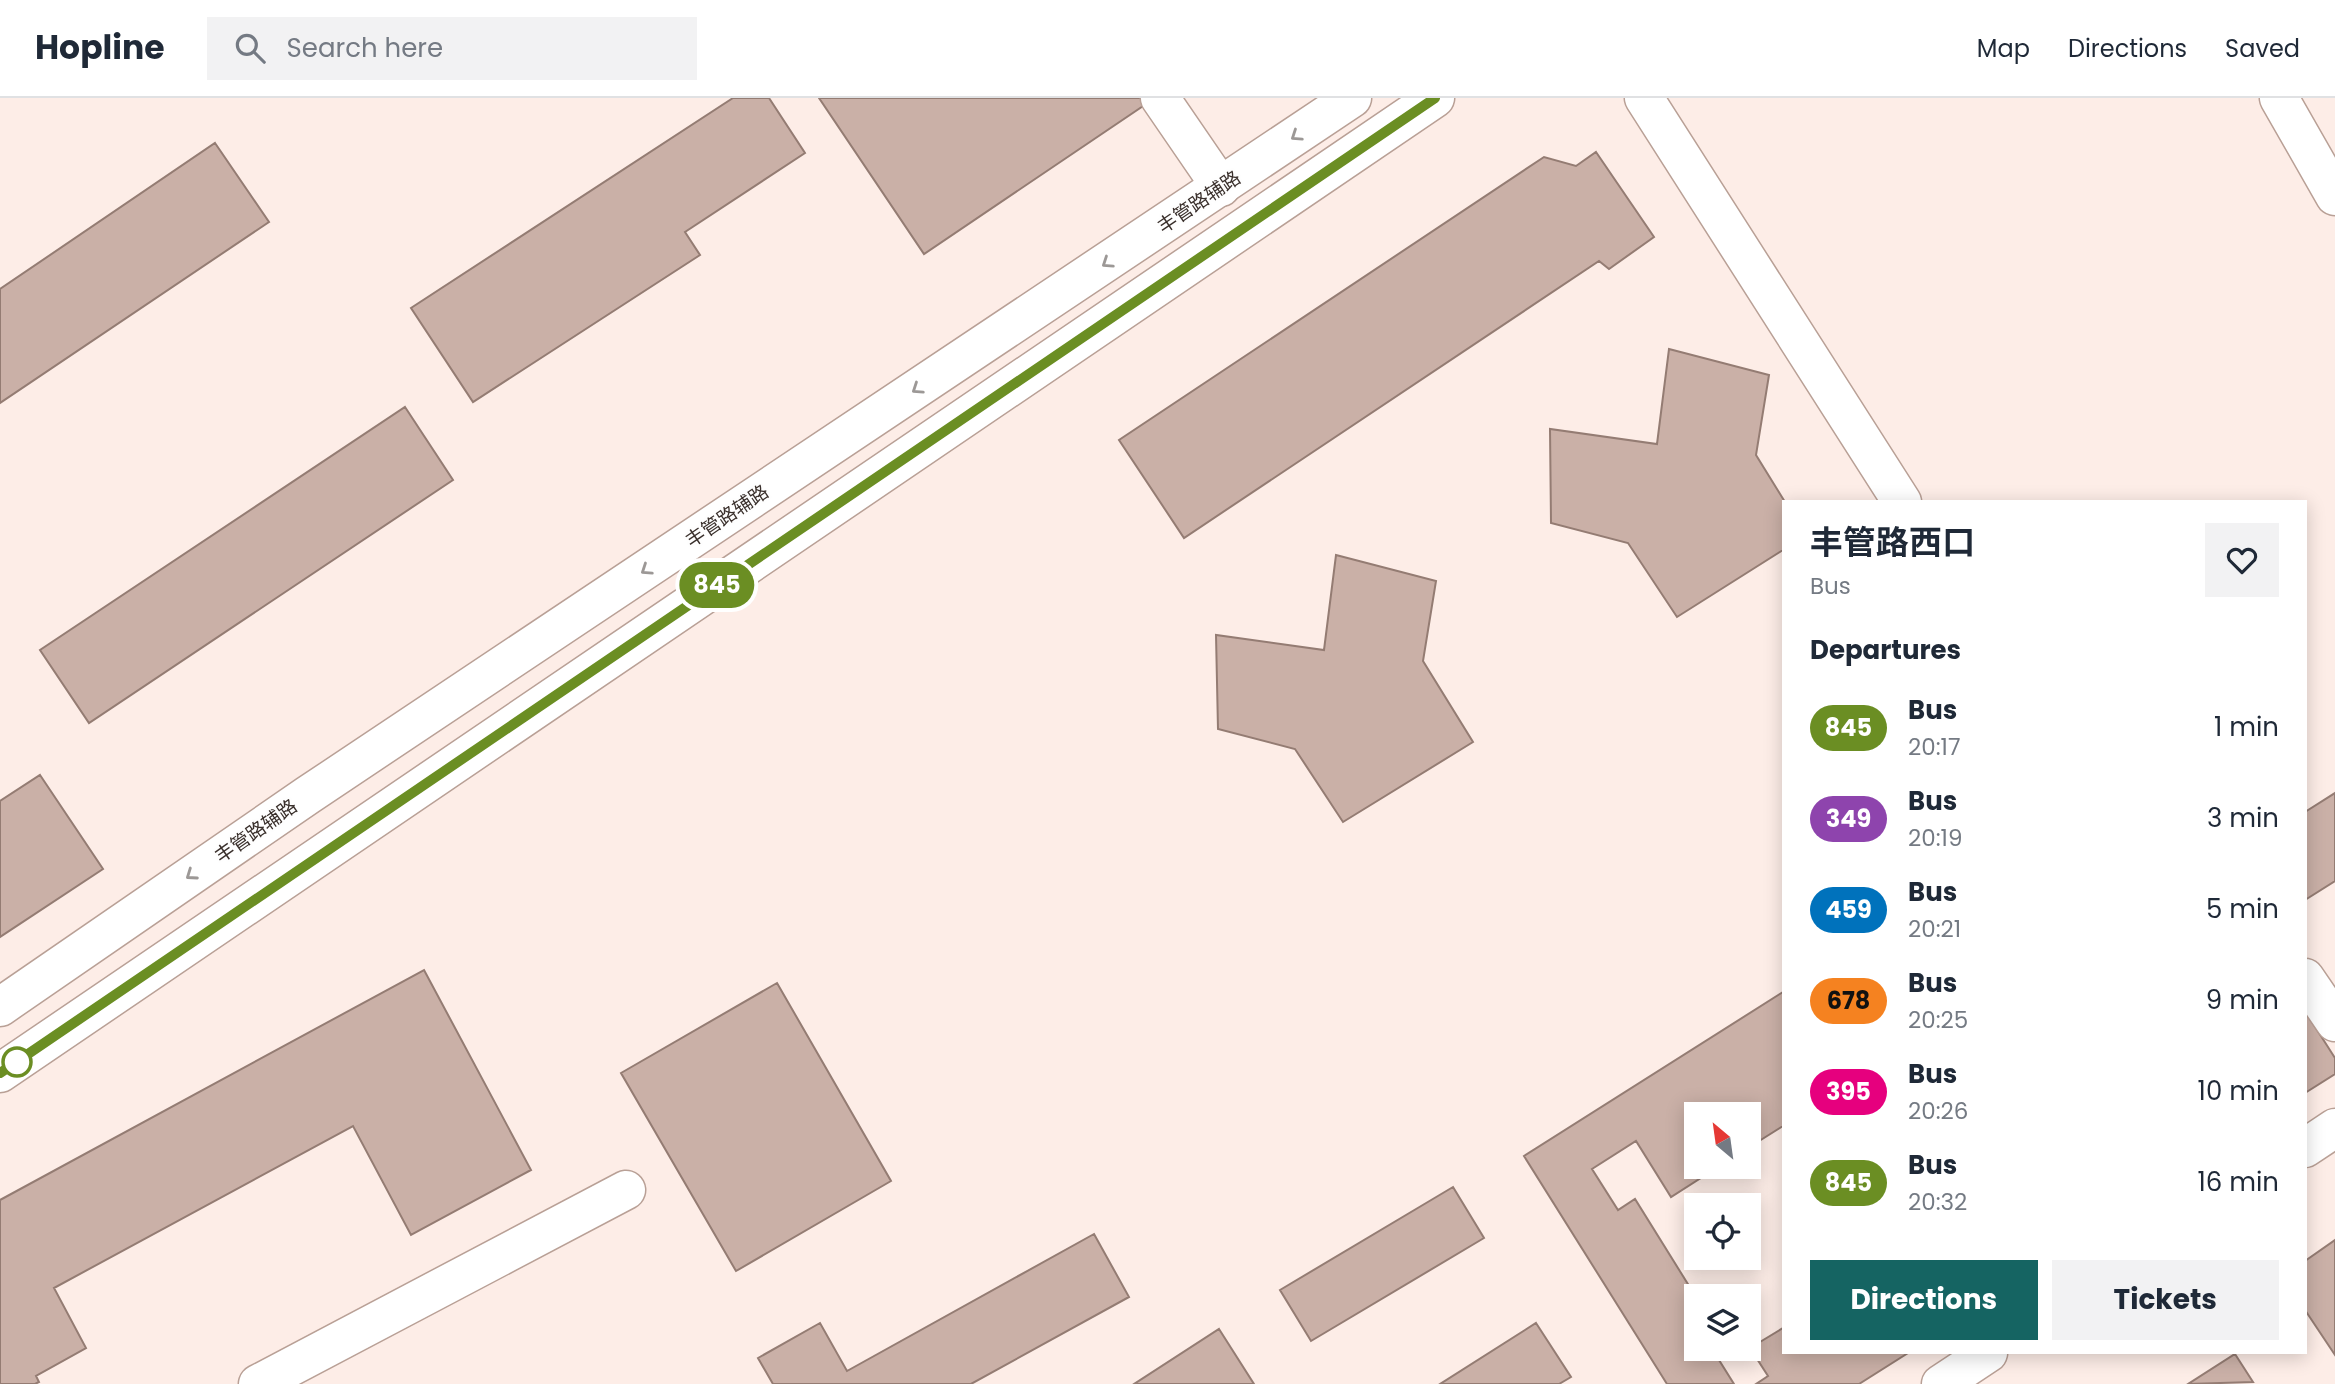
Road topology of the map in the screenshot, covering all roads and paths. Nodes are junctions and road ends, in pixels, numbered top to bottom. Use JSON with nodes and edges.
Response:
{"nodes":[{"id":1,"x":1160,"y":98,"type":"edge"},
{"id":2,"x":1352,"y":98,"type":"edge"},
{"id":3,"x":1435,"y":98,"type":"edge"},
{"id":4,"x":1644,"y":98,"type":"edge"},
{"id":5,"x":2278,"y":98,"type":"edge"},
{"id":6,"x":1221,"y":187,"type":"junction"},
{"id":7,"x":2335,"y":197,"type":"edge"},
{"id":8,"x":1901,"y":500,"type":"edge"},
{"id":9,"x":436,"y":775,"type":"junction"},
{"id":10,"x":308,"y":795,"type":"junction"},
{"id":11,"x":2307,"y":981,"type":"edge"},
{"id":12,"x":0,"y":1007,"type":"edge"},
{"id":13,"x":2335,"y":1023,"type":"edge"},
{"id":14,"x":0,"y":1073,"type":"edge"},
{"id":15,"x":2335,"y":1128,"type":"edge"},
{"id":16,"x":2307,"y":1147,"type":"edge"},
{"id":17,"x":626,"y":1190,"type":"dead end"},
{"id":18,"x":1987,"y":1354,"type":"edge"},
{"id":19,"x":258,"y":1384,"type":"edge"},
{"id":20,"x":1941,"y":1384,"type":"edge"}],
"edges":[{"from":1,"to":6,"type":"street"},
{"from":2,"to":6,"type":"street","name":"丰管路辅路","one_way":true},
{"from":3,"to":9,"type":"street"},
{"from":4,"to":8,"type":"street"},
{"from":5,"to":7,"type":"street"},
{"from":6,"to":10,"type":"street","name":"丰管路辅路","one_way":true},
{"from":9,"to":10,"type":"street"},
{"from":9,"to":14,"type":"street"},
{"from":10,"to":12,"type":"street","name":"丰管路辅路","one_way":true},
{"from":11,"to":13,"type":"street"},
{"from":15,"to":16,"type":"street"},
{"from":17,"to":19,"type":"street"},
{"from":18,"to":20,"type":"street"}]}
